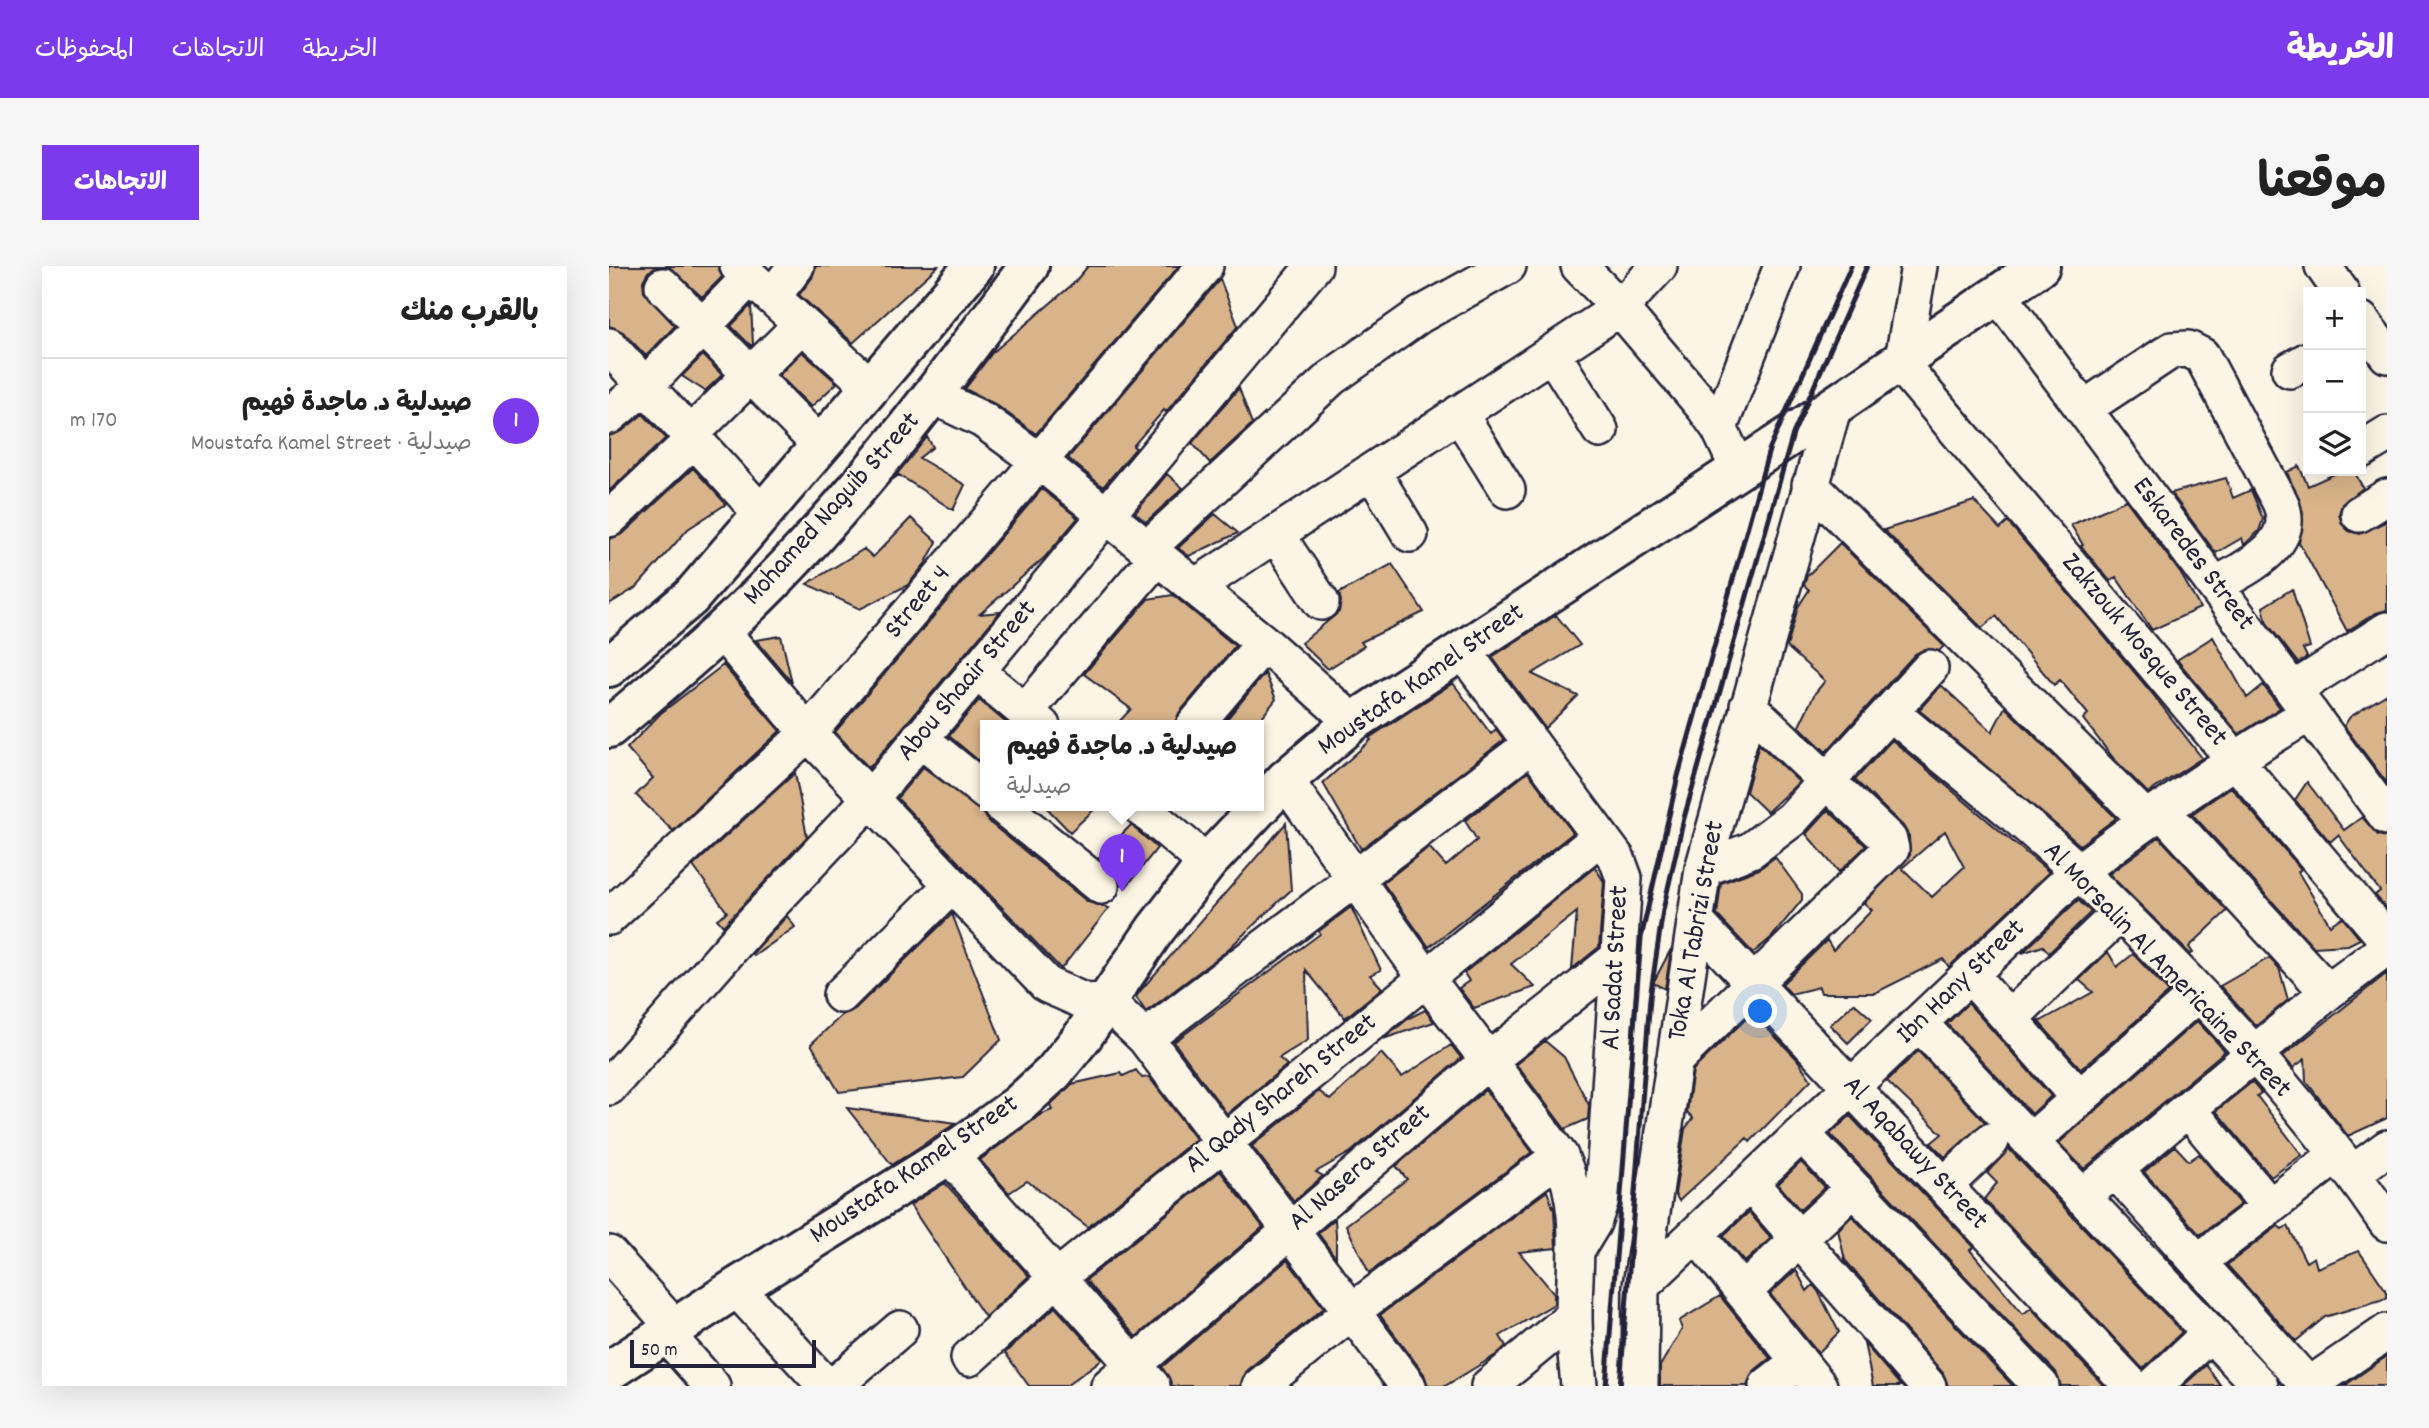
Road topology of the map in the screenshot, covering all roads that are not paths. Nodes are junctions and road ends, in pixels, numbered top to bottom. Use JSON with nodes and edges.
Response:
{"nodes":[{"id":1,"x":796,"y":266,"type":"edge"},
{"id":2,"x":1029,"y":266,"type":"edge"},
{"id":3,"x":1205,"y":266,"type":"edge"},
{"id":4,"x":1314,"y":266,"type":"edge"},
{"id":5,"x":1508,"y":266,"type":"edge"},
{"id":6,"x":1579,"y":266,"type":"edge"},
{"id":7,"x":1659,"y":266,"type":"edge"},
{"id":8,"x":1782,"y":266,"type":"edge"},
{"id":9,"x":1919,"y":266,"type":"edge"},
{"id":10,"x":2040,"y":266,"type":"edge"},
{"id":11,"x":2323,"y":266,"type":"edge"},
{"id":12,"x":961,"y":270,"type":"edge"},
{"id":13,"x":754,"y":280,"type":"edge"},
{"id":14,"x":663,"y":286,"type":"dead end"},
{"id":15,"x":2338,"y":287,"type":"edge"},
{"id":16,"x":1998,"y":294,"type":"junction"},
{"id":17,"x":1619,"y":308,"type":"junction"},
{"id":18,"x":802,"y":324,"type":"junction"},
{"id":19,"x":702,"y":327,"type":"junction"},
{"id":20,"x":609,"y":346,"type":"edge"},
{"id":21,"x":1552,"y":353,"type":"junction"},
{"id":22,"x":1901,"y":360,"type":"junction"},
{"id":23,"x":750,"y":375,"type":"junction"},
{"id":24,"x":645,"y":386,"type":"junction"},
{"id":25,"x":871,"y":387,"type":"junction"},
{"id":26,"x":933,"y":396,"type":"junction"},
{"id":27,"x":1834,"y":405,"type":"junction"},
{"id":28,"x":2083,"y":409,"type":"junction"},
{"id":29,"x":1459,"y":413,"type":"junction"},
{"id":30,"x":609,"y":416,"type":"edge"},
{"id":31,"x":1719,"y":428,"type":"junction"},
{"id":32,"x":1600,"y":430,"type":"dead end"},
{"id":33,"x":2387,"y":434,"type":"edge"},
{"id":34,"x":692,"y":437,"type":"junction"},
{"id":35,"x":821,"y":446,"type":"junction"},
{"id":36,"x":2366,"y":447,"type":"edge"},
{"id":37,"x":1039,"y":461,"type":"junction"},
{"id":38,"x":1738,"y":468,"type":"junction"},
{"id":39,"x":1372,"y":471,"type":"junction"},
{"id":40,"x":1810,"y":485,"type":"junction"},
{"id":41,"x":1507,"y":490,"type":"dead end"},
{"id":42,"x":762,"y":514,"type":"junction"},
{"id":43,"x":1108,"y":515,"type":"junction"},
{"id":44,"x":609,"y":519,"type":"edge"},
{"id":45,"x":1276,"y":534,"type":"junction"},
{"id":46,"x":1410,"y":534,"type":"dead end"},
{"id":47,"x":733,"y":548,"type":"junction"},
{"id":48,"x":1153,"y":552,"type":"junction"},
{"id":49,"x":772,"y":582,"type":"junction"},
{"id":50,"x":2215,"y":586,"type":"junction"},
{"id":51,"x":1195,"y":587,"type":"junction"},
{"id":52,"x":1321,"y":601,"type":"dead end"},
{"id":53,"x":2387,"y":630,"type":"edge"},
{"id":54,"x":722,"y":632,"type":"junction"},
{"id":55,"x":1263,"y":643,"type":"junction"},
{"id":56,"x":1462,"y":650,"type":"junction"},
{"id":57,"x":609,"y":667,"type":"edge"},
{"id":58,"x":1930,"y":668,"type":"dead end"},
{"id":59,"x":976,"y":671,"type":"junction"},
{"id":60,"x":2301,"y":701,"type":"junction"},
{"id":61,"x":1748,"y":706,"type":"junction"},
{"id":62,"x":1890,"y":712,"type":"junction"},
{"id":63,"x":1034,"y":719,"type":"edge"},
{"id":64,"x":1199,"y":720,"type":"edge"},
{"id":65,"x":1353,"y":722,"type":"junction"},
{"id":66,"x":609,"y":728,"type":"edge"},
{"id":67,"x":808,"y":733,"type":"junction"},
{"id":68,"x":919,"y":738,"type":"junction"},
{"id":69,"x":1532,"y":744,"type":"junction"},
{"id":70,"x":2234,"y":758,"type":"junction"},
{"id":71,"x":1285,"y":780,"type":"junction"},
{"id":72,"x":1827,"y":781,"type":"junction"},
{"id":73,"x":980,"y":788,"type":"edge"},
{"id":74,"x":2381,"y":798,"type":"edge"},
{"id":75,"x":870,"y":799,"type":"junction"},
{"id":76,"x":1264,"y":802,"type":"edge"},
{"id":77,"x":1008,"y":811,"type":"edge"},
{"id":78,"x":1145,"y":811,"type":"edge"},
{"id":79,"x":1256,"y":811,"type":"edge"},
{"id":80,"x":2153,"y":814,"type":"junction"},
{"id":81,"x":1600,"y":837,"type":"junction"},
{"id":82,"x":1207,"y":863,"type":"junction"},
{"id":83,"x":1703,"y":869,"type":"junction"},
{"id":84,"x":2078,"y":872,"type":"junction"},
{"id":85,"x":1354,"y":879,"type":"junction"},
{"id":86,"x":952,"y":885,"type":"junction"},
{"id":87,"x":1101,"y":886,"type":"dead end"},
{"id":88,"x":2119,"y":914,"type":"junction"},
{"id":89,"x":609,"y":917,"type":"edge"},
{"id":90,"x":1695,"y":921,"type":"junction"},
{"id":91,"x":2387,"y":940,"type":"edge"},
{"id":92,"x":2387,"y":948,"type":"edge"},
{"id":93,"x":1618,"y":958,"type":"junction"},
{"id":94,"x":1970,"y":975,"type":"junction"},
{"id":95,"x":1426,"y":978,"type":"junction"},
{"id":96,"x":1754,"y":984,"type":"junction"},
{"id":97,"x":2328,"y":992,"type":"junction"},
{"id":98,"x":2197,"y":994,"type":"junction"},
{"id":99,"x":841,"y":995,"type":"dead end"},
{"id":100,"x":1106,"y":1001,"type":"junction"},
{"id":101,"x":2009,"y":1019,"type":"junction"},
{"id":102,"x":1919,"y":1024,"type":"junction"},
{"id":103,"x":1145,"y":1038,"type":"junction"},
{"id":104,"x":2253,"y":1055,"type":"junction"},
{"id":105,"x":1489,"y":1060,"type":"junction"},
{"id":106,"x":1674,"y":1061,"type":"junction"},
{"id":107,"x":609,"y":1087,"type":"edge"},
{"id":108,"x":1851,"y":1087,"type":"junction"},
{"id":109,"x":2080,"y":1098,"type":"junction"},
{"id":110,"x":2188,"y":1109,"type":"junction"},
{"id":111,"x":1802,"y":1134,"type":"junction"},
{"id":112,"x":1991,"y":1141,"type":"dead end"},
{"id":113,"x":1224,"y":1142,"type":"junction"},
{"id":114,"x":2030,"y":1142,"type":"junction"},
{"id":115,"x":2387,"y":1149,"type":"edge"},
{"id":116,"x":949,"y":1155,"type":"junction"},
{"id":117,"x":1560,"y":1156,"type":"junction"},
{"id":118,"x":2345,"y":1164,"type":"junction"},
{"id":119,"x":2115,"y":1170,"type":"junction"},
{"id":120,"x":1750,"y":1183,"type":"junction"},
{"id":121,"x":1944,"y":1186,"type":"junction"},
{"id":122,"x":1853,"y":1188,"type":"junction"},
{"id":123,"x":2082,"y":1197,"type":"junction"},
{"id":124,"x":2270,"y":1207,"type":"junction"},
{"id":125,"x":2387,"y":1223,"type":"edge"},
{"id":126,"x":1290,"y":1230,"type":"junction"},
{"id":127,"x":1696,"y":1234,"type":"junction"},
{"id":128,"x":1799,"y":1239,"type":"junction"},
{"id":129,"x":1579,"y":1248,"type":"junction"},
{"id":130,"x":609,"y":1254,"type":"edge"},
{"id":131,"x":2198,"y":1262,"type":"junction"},
{"id":132,"x":1058,"y":1278,"type":"junction"},
{"id":133,"x":1641,"y":1286,"type":"junction"},
{"id":134,"x":736,"y":1287,"type":"junction"},
{"id":135,"x":1743,"y":1292,"type":"junction"},
{"id":136,"x":1352,"y":1311,"type":"junction"},
{"id":137,"x":1574,"y":1317,"type":"junction"},
{"id":138,"x":900,"y":1329,"type":"dead end"},
{"id":139,"x":670,"y":1331,"type":"junction"},
{"id":140,"x":2387,"y":1332,"type":"edge"},
{"id":141,"x":2210,"y":1333,"type":"junction"},
{"id":142,"x":969,"y":1359,"type":"dead end"},
{"id":143,"x":611,"y":1367,"type":"edge"},
{"id":144,"x":1809,"y":1373,"type":"edge"},
{"id":145,"x":1131,"y":1379,"type":"edge"},
{"id":146,"x":712,"y":1386,"type":"edge"},
{"id":147,"x":826,"y":1386,"type":"edge"},
{"id":148,"x":834,"y":1386,"type":"edge"},
{"id":149,"x":1260,"y":1386,"type":"edge"},
{"id":150,"x":1408,"y":1386,"type":"edge"},
{"id":151,"x":1489,"y":1386,"type":"edge"},
{"id":152,"x":1579,"y":1386,"type":"edge"},
{"id":153,"x":1640,"y":1386,"type":"edge"},
{"id":154,"x":1767,"y":1386,"type":"edge"},
{"id":155,"x":1928,"y":1386,"type":"edge"},
{"id":156,"x":2041,"y":1386,"type":"edge"},
{"id":157,"x":2132,"y":1386,"type":"edge"},
{"id":158,"x":2154,"y":1386,"type":"edge"},
{"id":159,"x":2260,"y":1386,"type":"edge"},
{"id":160,"x":2308,"y":1386,"type":"edge"}],
"edges":[{"from":1,"to":13,"type":"street"},
{"from":2,"to":26,"type":"main road","name":"Mohamed Naguib Street"},
{"from":3,"to":37,"type":"street","name":"Street 4"},
{"from":4,"to":43,"type":"street","name":"Abou Shaair Street"},
{"from":5,"to":48,"type":"street"},
{"from":6,"to":17,"type":"street"},
{"from":7,"to":17,"type":"street"},
{"from":8,"to":31,"type":"street"},
{"from":9,"to":22,"type":"street"},
{"from":10,"to":16,"type":"main road","name":"Moustafa Kamel Street"},
{"from":11,"to":15,"type":"street"},
{"from":12,"to":25,"type":"main road","name":"Mohamed Naguib Street"},
{"from":13,"to":18,"type":"street"},
{"from":13,"to":19,"type":"street"},
{"from":14,"to":19,"type":"street"},
{"from":16,"to":22,"type":"main road","name":"Moustafa Kamel Street"},
{"from":16,"to":28,"type":"street","name":"Eskaredes Street"},
{"from":17,"to":21,"type":"street"},
{"from":17,"to":31,"type":"street"},
{"from":18,"to":23,"type":"street"},
{"from":18,"to":25,"type":"street"},
{"from":19,"to":23,"type":"street"},
{"from":19,"to":24,"type":"street"},
{"from":20,"to":24,"type":"street"},
{"from":21,"to":29,"type":"street"},
{"from":21,"to":32,"type":"street"},
{"from":22,"to":27,"type":"main road","name":"Moustafa Kamel Street"},
{"from":22,"to":70,"type":"street","name":"Zakzouk Mosque Street"},
{"from":23,"to":34,"type":"street"},
{"from":23,"to":35,"type":"street"},
{"from":24,"to":30,"type":"street"},
{"from":24,"to":34,"type":"street"},
{"from":25,"to":35,"type":"main road","name":"Mohamed Naguib Street"},
{"from":26,"to":37,"type":"street"},
{"from":26,"to":49,"type":"main road","name":"Mohamed Naguib Street"},
{"from":27,"to":38,"type":"main road","name":"Moustafa Kamel Street"},
{"from":27,"to":40,"type":"street","name":"Toka Al Tabrizi Street"},
{"from":28,"to":50,"type":"street","name":"Eskaredes Street"},
{"from":28,"to":50,"type":"street"},
{"from":29,"to":39,"type":"street"},
{"from":29,"to":41,"type":"street"},
{"from":31,"to":38,"type":"street"},
{"from":33,"to":36,"type":"street"},
{"from":34,"to":42,"type":"street"},
{"from":34,"to":44,"type":"street"},
{"from":35,"to":42,"type":"main road","name":"Mohamed Naguib Street"},
{"from":37,"to":43,"type":"street"},
{"from":37,"to":67,"type":"street","name":"Street 4"},
{"from":38,"to":56,"type":"main road","name":"Moustafa Kamel Street"},
{"from":39,"to":45,"type":"street"},
{"from":39,"to":46,"type":"street"},
{"from":40,"to":61,"type":"street","name":"Toka Al Tabrizi Street"},
{"from":40,"to":80,"type":"street"},
{"from":42,"to":47,"type":"main road","name":"Mohamed Naguib Street"},
{"from":43,"to":48,"type":"street"},
{"from":43,"to":59,"type":"street","name":"Abou Shaair Street"},
{"from":45,"to":51,"type":"street"},
{"from":45,"to":52,"type":"street"},
{"from":47,"to":49,"type":"main road"},
{"from":47,"to":57,"type":"main road","name":"Mohamed Naguib Street"},
{"from":48,"to":51,"type":"street"},
{"from":48,"to":63,"type":"street"},
{"from":49,"to":54,"type":"main road","name":"Mohamed Naguib Street"},
{"from":50,"to":60,"type":"street","name":"Eskaredes Street"},
{"from":51,"to":55,"type":"street"},
{"from":53,"to":60,"type":"street","name":"Ibn Hany Street"},
{"from":54,"to":66,"type":"main road","name":"Mohamed Naguib Street"},
{"from":54,"to":67,"type":"street"},
{"from":55,"to":64,"type":"street"},
{"from":55,"to":65,"type":"street"},
{"from":56,"to":65,"type":"main road","name":"Moustafa Kamel Street"},
{"from":56,"to":69,"type":"street","name":"Al Sadat Street"},
{"from":58,"to":62,"type":"street"},
{"from":59,"to":63,"type":"street"},
{"from":59,"to":68,"type":"street","name":"Abou Shaair Street"},
{"from":60,"to":70,"type":"street","name":"Ibn Hany Street"},
{"from":60,"to":74,"type":"street","name":"Eskaredes Street"},
{"from":61,"to":72,"type":"street"},
{"from":61,"to":83,"type":"street","name":"Toka Al Tabrizi Street"},
{"from":62,"to":72,"type":"street"},
{"from":62,"to":84,"type":"street","name":"Al Morsalin Al Americaine Street"},
{"from":65,"to":71,"type":"main road","name":"Moustafa Kamel Street"},
{"from":67,"to":75,"type":"street"},
{"from":67,"to":89,"type":"street","name":"Street 4"},
{"from":68,"to":73,"type":"street"},
{"from":68,"to":75,"type":"street","name":"Abou Shaair Street"},
{"from":69,"to":81,"type":"street","name":"Al Sadat Street"},
{"from":69,"to":85,"type":"street"},
{"from":70,"to":80,"type":"street","name":"Ibn Hany Street"},
{"from":70,"to":91,"type":"street","name":"Zakzouk Mosque Street"},
{"from":71,"to":76,"type":"main road","name":"Moustafa Kamel Street"},
{"from":71,"to":85,"type":"street"},
{"from":72,"to":83,"type":"street"},
{"from":72,"to":96,"type":"street"},
{"from":75,"to":86,"type":"street"},
{"from":75,"to":107,"type":"street","name":"Abou Shaair Street"},
{"from":77,"to":87,"type":"street"},
{"from":78,"to":82,"type":"street"},
{"from":79,"to":82,"type":"main road","name":"Moustafa Kamel Street"},
{"from":80,"to":84,"type":"street","name":"Ibn Hany Street"},
{"from":80,"to":97,"type":"street"},
{"from":81,"to":93,"type":"street","name":"Al Sadat Street"},
{"from":81,"to":95,"type":"street","name":"Al Qady Shareh Street"},
{"from":82,"to":100,"type":"main road","name":"Moustafa Kamel Street"},
{"from":83,"to":90,"type":"street","name":"Toka Al Tabrizi Street"},
{"from":84,"to":88,"type":"street","name":"Al Morsalin Al Americaine Street"},
{"from":84,"to":94,"type":"street","name":"Ibn Hany Street"},
{"from":85,"to":95,"type":"street"},
{"from":85,"to":103,"type":"street"},
{"from":86,"to":99,"type":"street"},
{"from":86,"to":100,"type":"street"},
{"from":88,"to":98,"type":"street","name":"Al Morsalin Al Americaine Street"},
{"from":88,"to":101,"type":"street"},
{"from":90,"to":96,"type":"street","name":"Al Aqabawy Street"},
{"from":90,"to":106,"type":"street","name":"Toka Al Tabrizi Street"},
{"from":92,"to":97,"type":"street"},
{"from":93,"to":105,"type":"street","name":"Al Nasera Street"},
{"from":93,"to":129,"type":"street","name":"Al Sadat Street"},
{"from":94,"to":101,"type":"street"},
{"from":94,"to":102,"type":"street","name":"Ibn Hany Street"},
{"from":95,"to":105,"type":"street"},
{"from":95,"to":113,"type":"street","name":"Al Qady Shareh Street"},
{"from":96,"to":106,"type":"street"},
{"from":96,"to":108,"type":"street","name":"Al Aqabawy Street"},
{"from":97,"to":104,"type":"street"},
{"from":98,"to":104,"type":"street","name":"Al Morsalin Al Americaine Street"},
{"from":98,"to":109,"type":"street"},
{"from":100,"to":103,"type":"street"},
{"from":100,"to":116,"type":"main road","name":"Moustafa Kamel Street"},
{"from":101,"to":109,"type":"street"},
{"from":102,"to":108,"type":"street","name":"Ibn Hany Street"},
{"from":102,"to":114,"type":"street"},
{"from":103,"to":113,"type":"street"},
{"from":104,"to":110,"type":"street"},
{"from":104,"to":118,"type":"street","name":"Al Morsalin Al Americaine Street"},
{"from":105,"to":117,"type":"street"},
{"from":105,"to":126,"type":"street","name":"Al Nasera Street"},
{"from":106,"to":133,"type":"street","name":"Toka Al Tabrizi Street"},
{"from":108,"to":111,"type":"street","name":"Ibn Hany Street"},
{"from":108,"to":121,"type":"street","name":"Al Aqabawy Street"},
{"from":109,"to":114,"type":"street"},
{"from":110,"to":119,"type":"street"},
{"from":110,"to":124,"type":"street"},
{"from":111,"to":120,"type":"street","name":"Ibn Hany Street"},
{"from":111,"to":122,"type":"street"},
{"from":112,"to":121,"type":"street"},
{"from":113,"to":126,"type":"street"},
{"from":113,"to":132,"type":"street","name":"Al Qady Shareh Street"},
{"from":114,"to":123,"type":"street"},
{"from":115,"to":118,"type":"street"},
{"from":116,"to":132,"type":"street"},
{"from":116,"to":134,"type":"main road","name":"Moustafa Kamel Street"},
{"from":117,"to":129,"type":"street"},
{"from":117,"to":136,"type":"street"},
{"from":118,"to":124,"type":"street"},
{"from":118,"to":125,"type":"street","name":"Al Morsalin Al Americaine Street"},
{"from":119,"to":123,"type":"street"},
{"from":119,"to":131,"type":"street"},
{"from":120,"to":127,"type":"street","name":"Ibn Hany Street"},
{"from":120,"to":128,"type":"street"},
{"from":121,"to":157,"type":"street","name":"Al Aqabawy Street"},
{"from":122,"to":128,"type":"street"},
{"from":122,"to":156,"type":"street"},
{"from":123,"to":141,"type":"street"},
{"from":124,"to":131,"type":"street"},
{"from":126,"to":136,"type":"street"},
{"from":126,"to":145,"type":"street","name":"Al Nasera Street"},
{"from":127,"to":133,"type":"street","name":"Ibn Hany Street"},
{"from":127,"to":135,"type":"street"},
{"from":128,"to":135,"type":"street"},
{"from":128,"to":155,"type":"street"},
{"from":129,"to":137,"type":"street"},
{"from":130,"to":139,"type":"street"},
{"from":131,"to":160,"type":"street"},
{"from":132,"to":142,"type":"street","name":"Al Qady Shareh Street"},
{"from":132,"to":145,"type":"street"},
{"from":133,"to":153,"type":"street","name":"Toka Al Tabrizi Street"},
{"from":134,"to":139,"type":"main road","name":"Moustafa Kamel Street"},
{"from":134,"to":147,"type":"street"},
{"from":135,"to":144,"type":"street"},
{"from":136,"to":149,"type":"street"},
{"from":136,"to":150,"type":"street"},
{"from":137,"to":151,"type":"street"},
{"from":137,"to":152,"type":"street"},
{"from":138,"to":148,"type":"street"},
{"from":139,"to":143,"type":"main road","name":"Moustafa Kamel Street"},
{"from":139,"to":146,"type":"street"},
{"from":140,"to":160,"type":"street"},
{"from":141,"to":158,"type":"street"},
{"from":141,"to":159,"type":"street"},
{"from":144,"to":154,"type":"street"}]}
